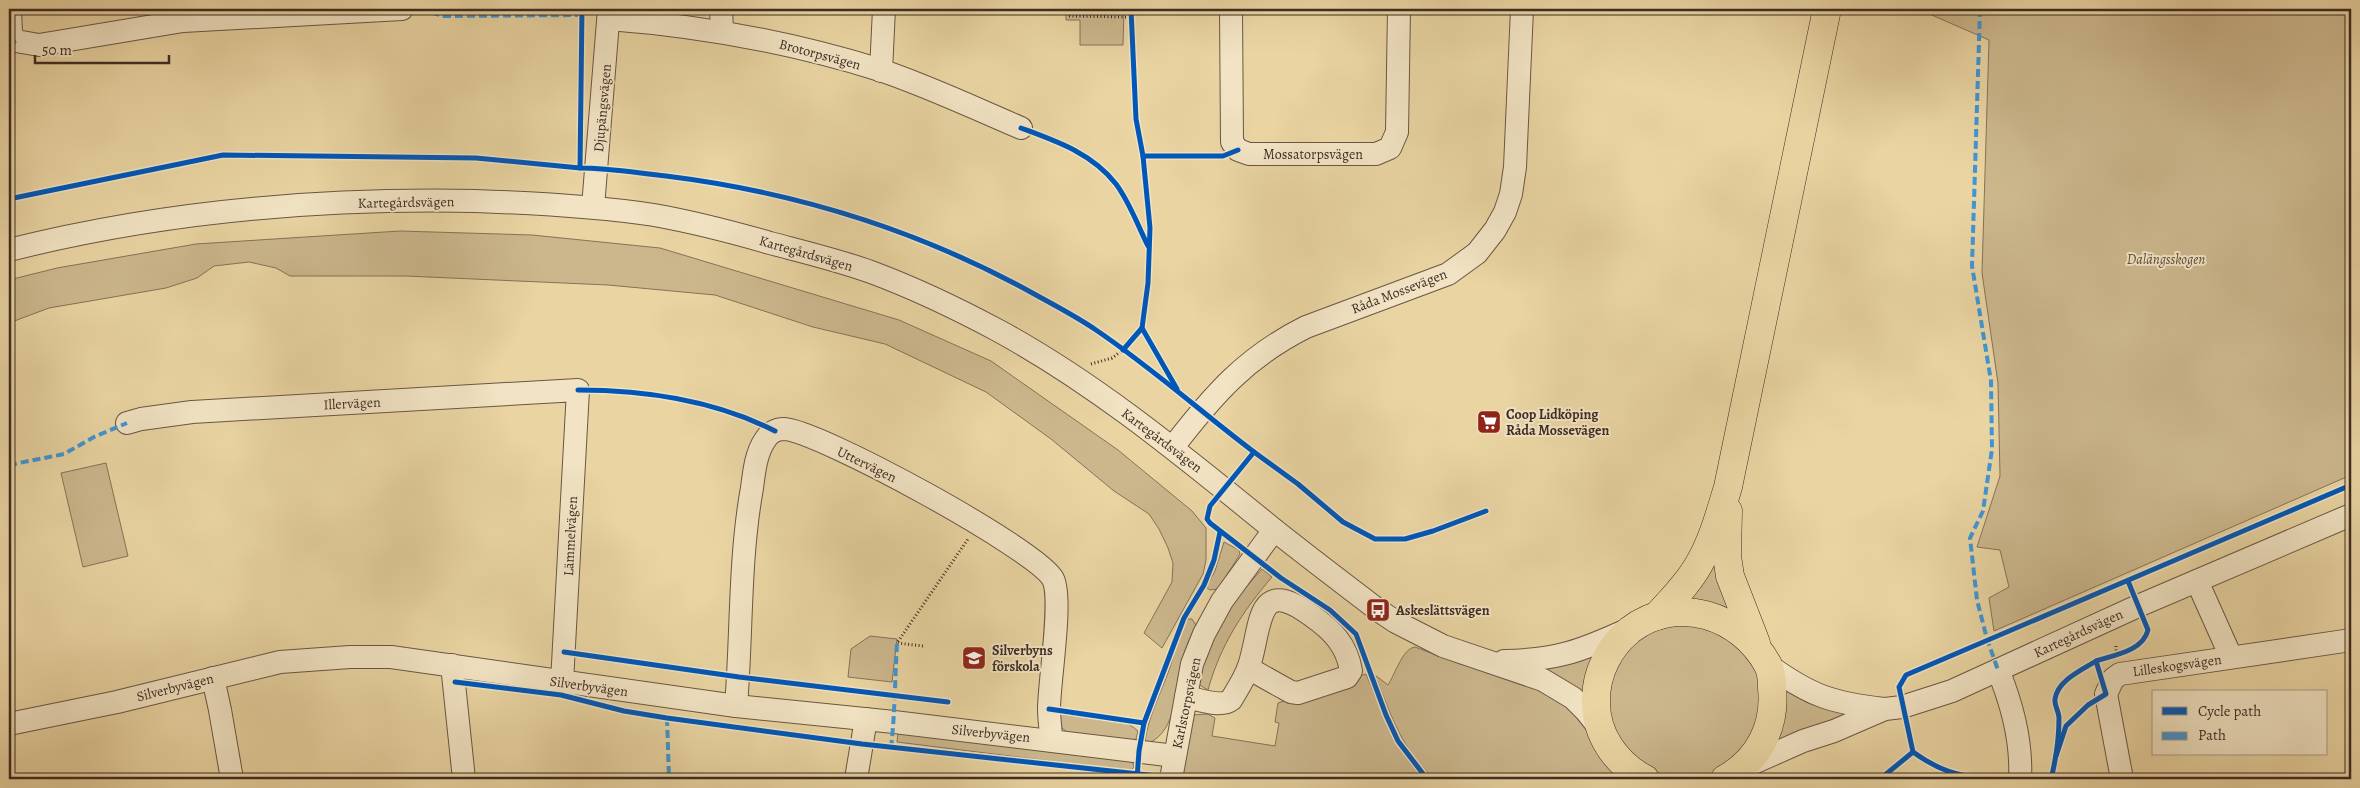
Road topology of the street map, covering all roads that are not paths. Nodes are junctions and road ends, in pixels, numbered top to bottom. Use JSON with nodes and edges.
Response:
{"nodes":[{"id":1,"x":10,"y":9,"type":"edge"},
{"id":2,"x":402,"y":9,"type":"edge"},
{"id":3,"x":721,"y":9,"type":"edge"},
{"id":4,"x":884,"y":9,"type":"edge"},
{"id":5,"x":1231,"y":9,"type":"edge"},
{"id":6,"x":1399,"y":9,"type":"edge"},
{"id":7,"x":1522,"y":9,"type":"edge"},
{"id":8,"x":1827,"y":9,"type":"edge"},
{"id":9,"x":609,"y":14,"type":"edge"},
{"id":10,"x":182,"y":15,"type":"edge"},
{"id":11,"x":722,"y":31,"type":"junction"},
{"id":12,"x":881,"y":71,"type":"junction"},
{"id":13,"x":1021,"y":128,"type":"dead end"},
{"id":14,"x":593,"y":207,"type":"junction"},
{"id":15,"x":9,"y":250,"type":"edge"},
{"id":16,"x":578,"y":390,"type":"joint"},
{"id":17,"x":127,"y":423,"type":"dead end"},
{"id":18,"x":1173,"y":447,"type":"junction"},
{"id":19,"x":1728,"y":487,"type":"junction"},
{"id":20,"x":2351,"y":515,"type":"edge"},
{"id":21,"x":1274,"y":530,"type":"junction"},
{"id":22,"x":2197,"y":581,"type":"junction"},
{"id":23,"x":1646,"y":621,"type":"junction"},
{"id":24,"x":2351,"y":640,"type":"edge"},
{"id":25,"x":2231,"y":657,"type":"junction"},
{"id":26,"x":1764,"y":660,"type":"junction"},
{"id":27,"x":1493,"y":662,"type":"junction"},
{"id":28,"x":452,"y":665,"type":"junction"},
{"id":29,"x":1248,"y":668,"type":"junction"},
{"id":30,"x":1998,"y":670,"type":"junction"},
{"id":31,"x":212,"y":678,"type":"junction"},
{"id":32,"x":562,"y":682,"type":"junction"},
{"id":33,"x":1186,"y":697,"type":"junction"},
{"id":34,"x":736,"y":706,"type":"junction"},
{"id":35,"x":1885,"y":709,"type":"junction"},
{"id":36,"x":866,"y":719,"type":"junction"},
{"id":37,"x":9,"y":724,"type":"edge"},
{"id":38,"x":1601,"y":731,"type":"junction"},
{"id":39,"x":1052,"y":740,"type":"junction"},
{"id":40,"x":1175,"y":756,"type":"junction"},
{"id":41,"x":1733,"y":774,"type":"edge"},
{"id":42,"x":1633,"y":775,"type":"edge"},
{"id":43,"x":232,"y":779,"type":"edge"},
{"id":44,"x":464,"y":779,"type":"edge"},
{"id":45,"x":856,"y":779,"type":"edge"},
{"id":46,"x":1171,"y":779,"type":"edge"},
{"id":47,"x":2020,"y":779,"type":"edge"},
{"id":48,"x":2122,"y":779,"type":"edge"}],
"edges":[{"from":1,"to":10,"type":"street"},
{"from":2,"to":10,"type":"street"},
{"from":3,"to":11,"type":"street"},
{"from":4,"to":12,"type":"street"},
{"from":5,"to":6,"type":"street","name":"Mossatorpsvägen"},
{"from":7,"to":18,"type":"street","name":"Råda Mossevägen"},
{"from":8,"to":19,"type":"main road"},
{"from":9,"to":11,"type":"street","name":"Brotorpsvägen"},
{"from":9,"to":14,"type":"street","name":"Djupängsvägen"},
{"from":11,"to":12,"type":"street","name":"Brotorpsvägen"},
{"from":12,"to":13,"type":"street","name":"Brotorpsvägen"},
{"from":14,"to":15,"type":"street","name":"Kartegårdsvägen"},
{"from":14,"to":18,"type":"street","name":"Kartegårdsvägen"},
{"from":16,"to":17,"type":"street","name":"Illervägen"},
{"from":16,"to":32,"type":"street","name":"Lämmelvägen"},
{"from":18,"to":21,"type":"street","name":"Kartegårdsvägen"},
{"from":19,"to":23,"type":"main road"},
{"from":19,"to":26,"type":"main road"},
{"from":20,"to":22,"type":"street","name":"Kartegårdsvägen"},
{"from":21,"to":27,"type":"street","name":"Kartegårdsvägen"},
{"from":21,"to":33,"type":"street","name":"Karlstorpsvägen"},
{"from":22,"to":25,"type":"street","name":"Lilleskogsvägen"},
{"from":22,"to":30,"type":"street","name":"Kartegårdsvägen"},
{"from":23,"to":26,"type":"main road"},
{"from":23,"to":27,"type":"street","name":"Kartegårdsvägen"},
{"from":23,"to":38,"type":"main road"},
{"from":24,"to":25,"type":"street","name":"Lilleskogsvägen"},
{"from":25,"to":48,"type":"street","name":"Lilleskogsvägen"},
{"from":26,"to":35,"type":"street","name":"Kartegårdsvägen"},
{"from":26,"to":41,"type":"main road"},
{"from":27,"to":38,"type":"street","name":"Kartegårdsvägen"},
{"from":28,"to":31,"type":"street","name":"Silverbyvägen"},
{"from":28,"to":32,"type":"street","name":"Silverbyvägen"},
{"from":28,"to":44,"type":"street"},
{"from":29,"to":29,"type":"street"},
{"from":29,"to":33,"type":"street"},
{"from":30,"to":35,"type":"street","name":"Kartegårdsvägen"},
{"from":30,"to":47,"type":"street"},
{"from":31,"to":37,"type":"street","name":"Silverbyvägen"},
{"from":31,"to":43,"type":"street"},
{"from":32,"to":34,"type":"street","name":"Silverbyvägen"},
{"from":33,"to":40,"type":"street","name":"Karlstorpsvägen"},
{"from":34,"to":36,"type":"street","name":"Silverbyvägen"},
{"from":34,"to":39,"type":"street","name":"Uttervägen"},
{"from":35,"to":41,"type":"street","name":"Kartegårdsvägen"},
{"from":36,"to":39,"type":"street","name":"Silverbyvägen"},
{"from":36,"to":45,"type":"street"},
{"from":38,"to":42,"type":"main road"},
{"from":39,"to":40,"type":"street","name":"Silverbyvägen"},
{"from":40,"to":46,"type":"street","name":"Karlstorpsvägen"}]}
